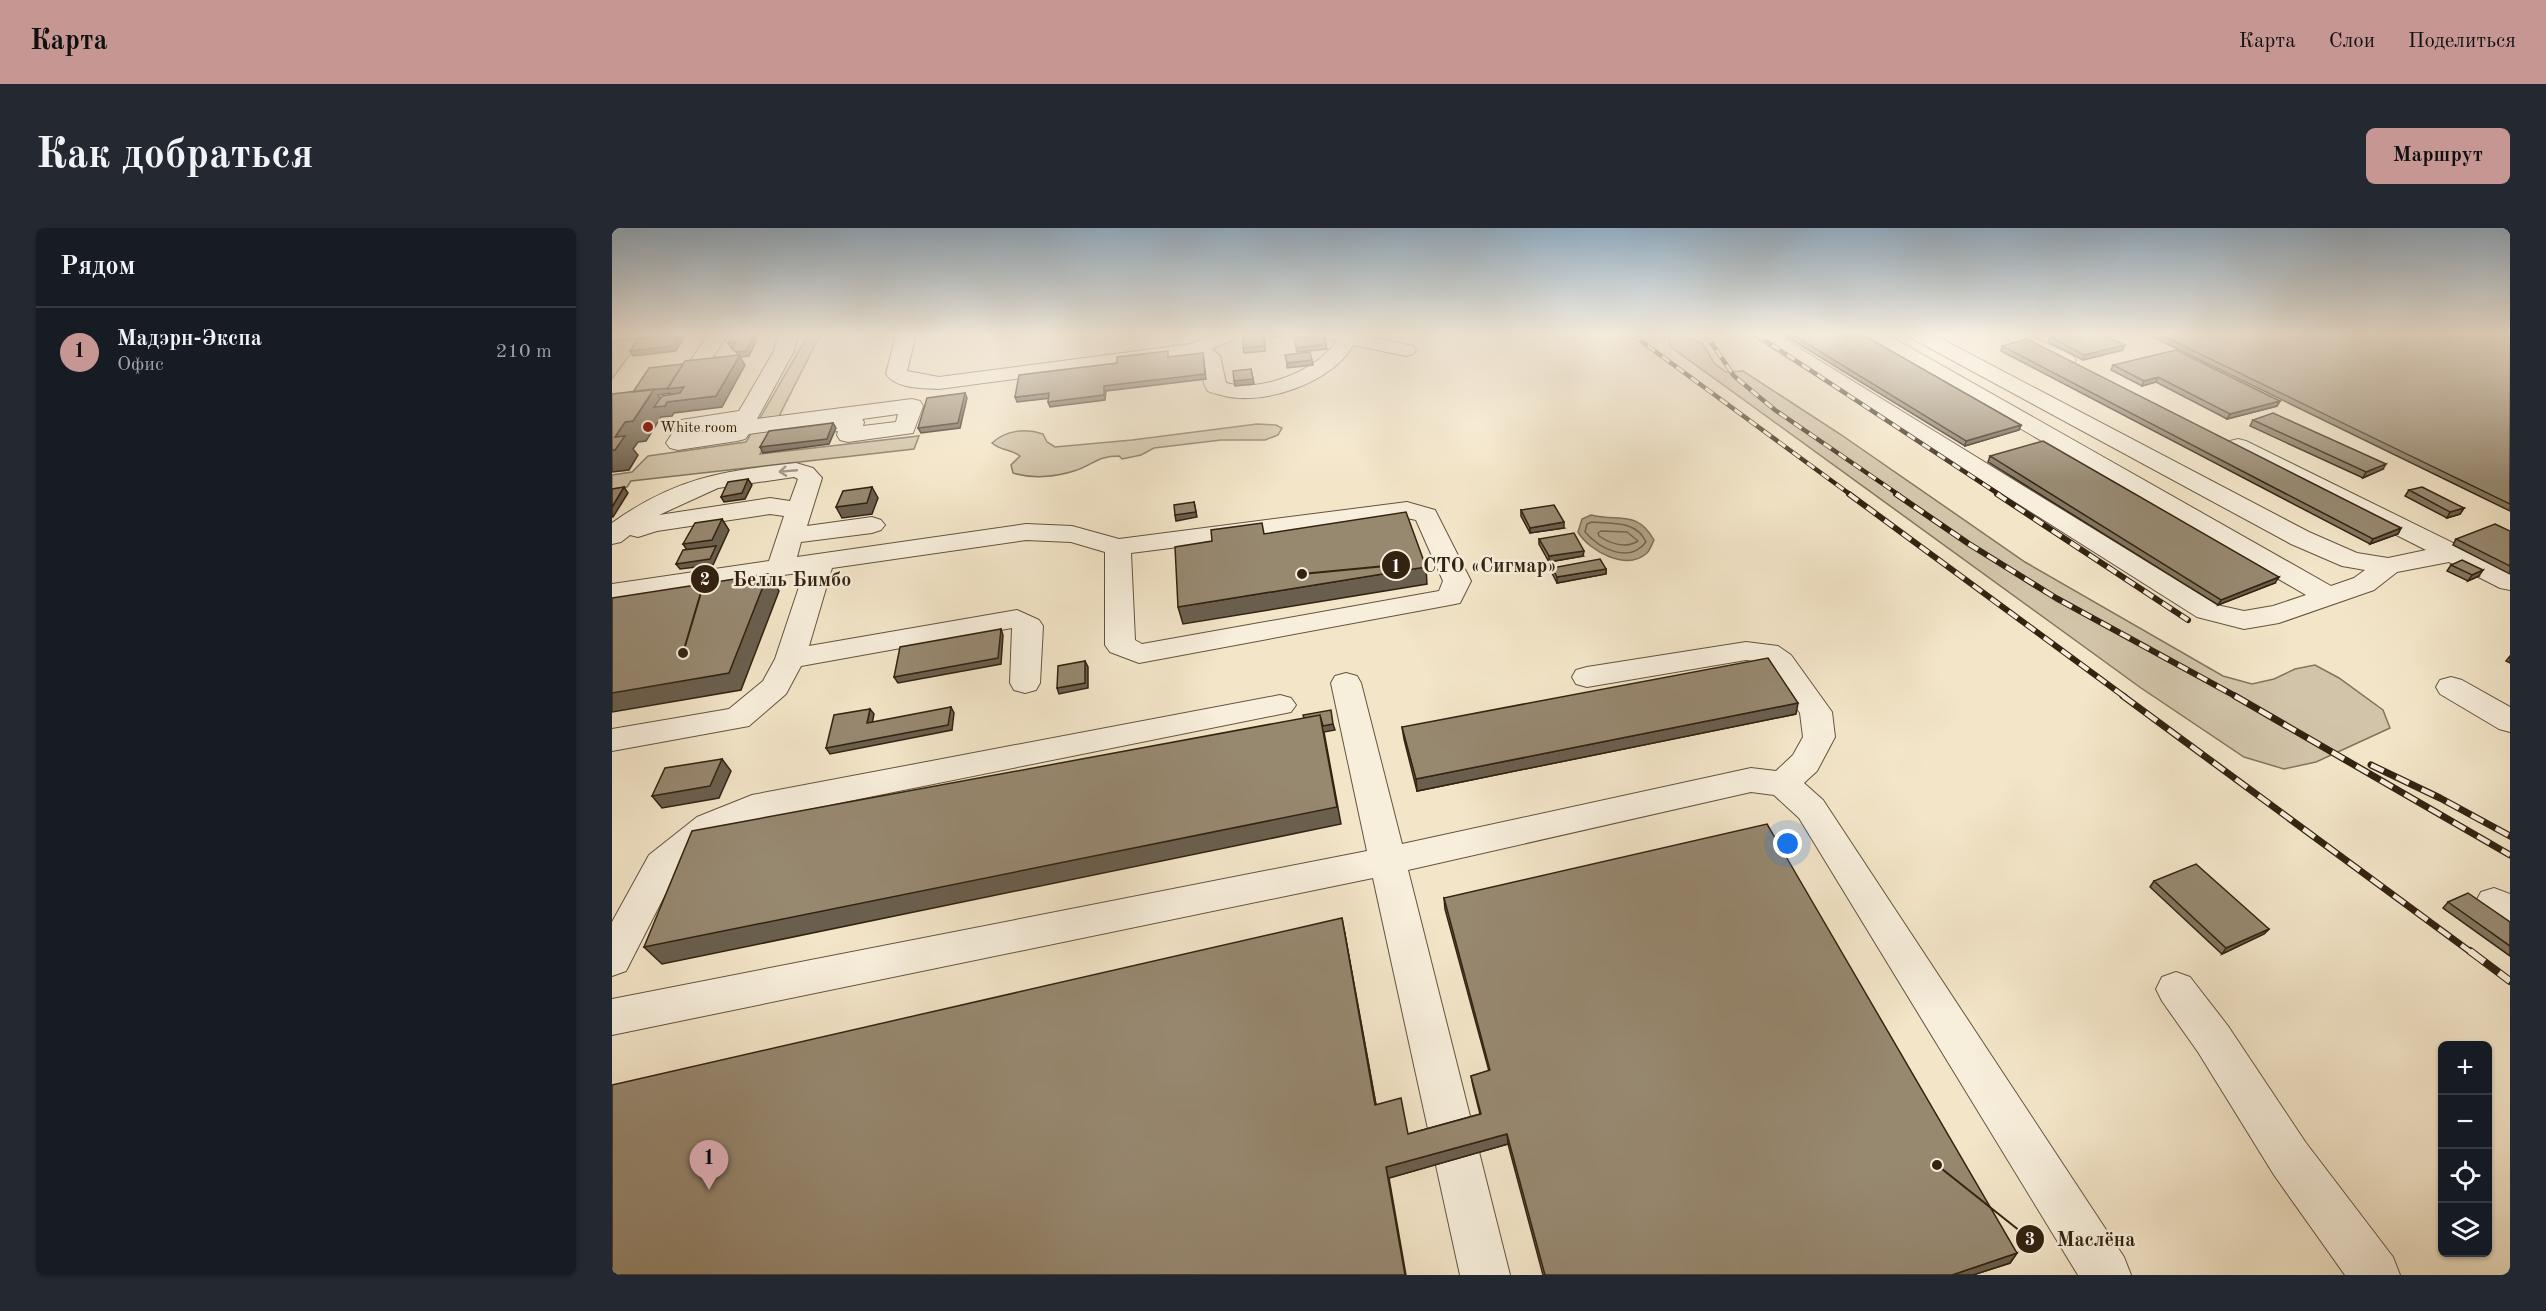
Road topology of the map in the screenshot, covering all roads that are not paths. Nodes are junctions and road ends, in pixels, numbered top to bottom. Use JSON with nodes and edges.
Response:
{"nodes":[{"id":1,"x":765,"y":384,"type":"edge"},
{"id":2,"x":1215,"y":384,"type":"edge"},
{"id":3,"x":1286,"y":384,"type":"edge"},
{"id":4,"x":1843,"y":384,"type":"edge"},
{"id":5,"x":1958,"y":384,"type":"edge"},
{"id":6,"x":2012,"y":384,"type":"edge"},
{"id":7,"x":2079,"y":419,"type":"junction"},
{"id":8,"x":792,"y":421,"type":"junction"},
{"id":9,"x":2039,"y":431,"type":"junction"},
{"id":10,"x":2220,"y":437,"type":"edge"},
{"id":11,"x":872,"y":525,"type":"dead end"},
{"id":12,"x":794,"y":526,"type":"junction"},
{"id":13,"x":612,"y":537,"type":"edge"},
{"id":14,"x":1118,"y":547,"type":"junction"},
{"id":15,"x":612,"y":553,"type":"edge"},
{"id":16,"x":2452,"y":553,"type":"junction"},
{"id":17,"x":821,"y":561,"type":"junction"},
{"id":18,"x":2388,"y":566,"type":"junction"},
{"id":19,"x":780,"y":567,"type":"junction"},
{"id":20,"x":2510,"y":582,"type":"edge"},
{"id":21,"x":612,"y":592,"type":"edge"},
{"id":22,"x":2329,"y":597,"type":"junction"},
{"id":23,"x":790,"y":659,"type":"junction"},
{"id":24,"x":1587,"y":677,"type":"dead end"},
{"id":25,"x":1025,"y":683,"type":"dead end"},
{"id":26,"x":1346,"y":683,"type":"dead end"},
{"id":27,"x":2451,"y":687,"type":"dead end"},
{"id":28,"x":1280,"y":705,"type":"dead end"},
{"id":29,"x":2510,"y":721,"type":"edge"},
{"id":30,"x":612,"y":740,"type":"edge"},
{"id":31,"x":1783,"y":784,"type":"junction"},
{"id":32,"x":1387,"y":861,"type":"junction"},
{"id":33,"x":612,"y":959,"type":"edge"},
{"id":34,"x":2176,"y":989,"type":"dead end"},
{"id":35,"x":612,"y":1017,"type":"edge"},
{"id":36,"x":1485,"y":1275,"type":"edge"},
{"id":37,"x":2106,"y":1275,"type":"edge"},
{"id":38,"x":2375,"y":1275,"type":"edge"}],
"edges":[{"from":1,"to":8,"type":"lane"},
{"from":2,"to":3,"type":"lane"},
{"from":4,"to":22,"type":"lane"},
{"from":5,"to":9,"type":"lane"},
{"from":6,"to":7,"type":"lane"},
{"from":7,"to":9,"type":"lane"},
{"from":7,"to":18,"type":"lane"},
{"from":8,"to":8,"type":"lane"},
{"from":9,"to":22,"type":"lane"},
{"from":10,"to":16,"type":"lane"},
{"from":11,"to":12,"type":"lane"},
{"from":12,"to":13,"type":"lane"},
{"from":12,"to":13,"type":"lane","one_way":true},
{"from":12,"to":15,"type":"lane"},
{"from":12,"to":19,"type":"lane"},
{"from":14,"to":14,"type":"lane"},
{"from":14,"to":17,"type":"lane"},
{"from":16,"to":18,"type":"lane"},
{"from":16,"to":20,"type":"lane"},
{"from":17,"to":19,"type":"lane"},
{"from":17,"to":23,"type":"lane"},
{"from":18,"to":22,"type":"lane"},
{"from":19,"to":21,"type":"lane"},
{"from":23,"to":25,"type":"lane"},
{"from":23,"to":30,"type":"lane"},
{"from":24,"to":31,"type":"lane"},
{"from":26,"to":32,"type":"lane"},
{"from":27,"to":29,"type":"lane"},
{"from":28,"to":33,"type":"lane"},
{"from":31,"to":32,"type":"lane"},
{"from":31,"to":37,"type":"lane"},
{"from":32,"to":35,"type":"lane"},
{"from":32,"to":36,"type":"lane"},
{"from":34,"to":38,"type":"lane"}]}
